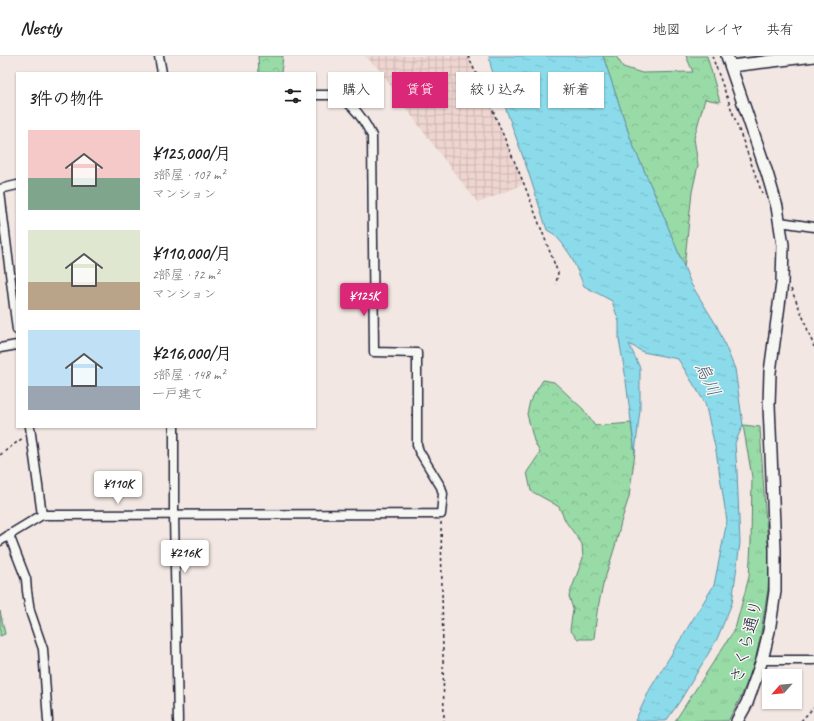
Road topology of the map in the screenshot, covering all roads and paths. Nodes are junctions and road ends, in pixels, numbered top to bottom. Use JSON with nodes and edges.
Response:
{"nodes":[{"id":1,"x":159,"y":56,"type":"edge"},
{"id":2,"x":468,"y":56,"type":"edge"},
{"id":3,"x":712,"y":56,"type":"edge"},
{"id":4,"x":814,"y":56,"type":"edge"},
{"id":5,"x":729,"y":61,"type":"edge"},
{"id":6,"x":162,"y":72,"type":"edge"},
{"id":7,"x":316,"y":95,"type":"edge"},
{"id":8,"x":16,"y":185,"type":"edge"},
{"id":9,"x":0,"y":191,"type":"edge"},
{"id":10,"x":764,"y":199,"type":"dead end"},
{"id":11,"x":780,"y":222,"type":"junction"},
{"id":12,"x":814,"y":227,"type":"edge"},
{"id":13,"x":556,"y":284,"type":"dead end"},
{"id":14,"x":790,"y":287,"type":"dead end"},
{"id":15,"x":16,"y":322,"type":"edge"},
{"id":16,"x":16,"y":344,"type":"edge"},
{"id":17,"x":814,"y":347,"type":"edge"},
{"id":18,"x":0,"y":348,"type":"edge"},
{"id":19,"x":174,"y":428,"type":"edge"},
{"id":20,"x":30,"y":429,"type":"edge"},
{"id":21,"x":0,"y":455,"type":"edge"},
{"id":22,"x":441,"y":514,"type":"junction"},
{"id":23,"x":42,"y":515,"type":"junction"},
{"id":24,"x":174,"y":515,"type":"junction"},
{"id":25,"x":10,"y":535,"type":"junction"},
{"id":26,"x":0,"y":541,"type":"edge"},
{"id":27,"x":762,"y":660,"type":"junction"},
{"id":28,"x":814,"y":660,"type":"edge"},
{"id":29,"x":814,"y":707,"type":"edge"},
{"id":30,"x":48,"y":721,"type":"edge"},
{"id":31,"x":178,"y":721,"type":"edge"},
{"id":32,"x":444,"y":721,"type":"edge"},
{"id":33,"x":737,"y":721,"type":"edge"},
{"id":34,"x":801,"y":721,"type":"edge"}],
"edges":[{"from":1,"to":6,"type":"street"},
{"from":2,"to":13,"type":"path"},
{"from":3,"to":10,"type":"path"},
{"from":4,"to":5,"type":"street"},
{"from":5,"to":11,"type":"street","name":"さくら通り"},
{"from":7,"to":22,"type":"street"},
{"from":8,"to":9,"type":"street"},
{"from":9,"to":15,"type":"street"},
{"from":11,"to":12,"type":"street"},
{"from":11,"to":27,"type":"street","name":"さくら通り"},
{"from":14,"to":17,"type":"path"},
{"from":16,"to":18,"type":"street"},
{"from":19,"to":24,"type":"street"},
{"from":20,"to":21,"type":"path"},
{"from":20,"to":23,"type":"street"},
{"from":22,"to":24,"type":"street"},
{"from":22,"to":32,"type":"path"},
{"from":23,"to":24,"type":"street"},
{"from":23,"to":25,"type":"street"},
{"from":24,"to":31,"type":"street"},
{"from":25,"to":26,"type":"street"},
{"from":25,"to":30,"type":"street"},
{"from":27,"to":28,"type":"street"},
{"from":27,"to":33,"type":"street","name":"さくら通り"},
{"from":29,"to":34,"type":"path"}]}
